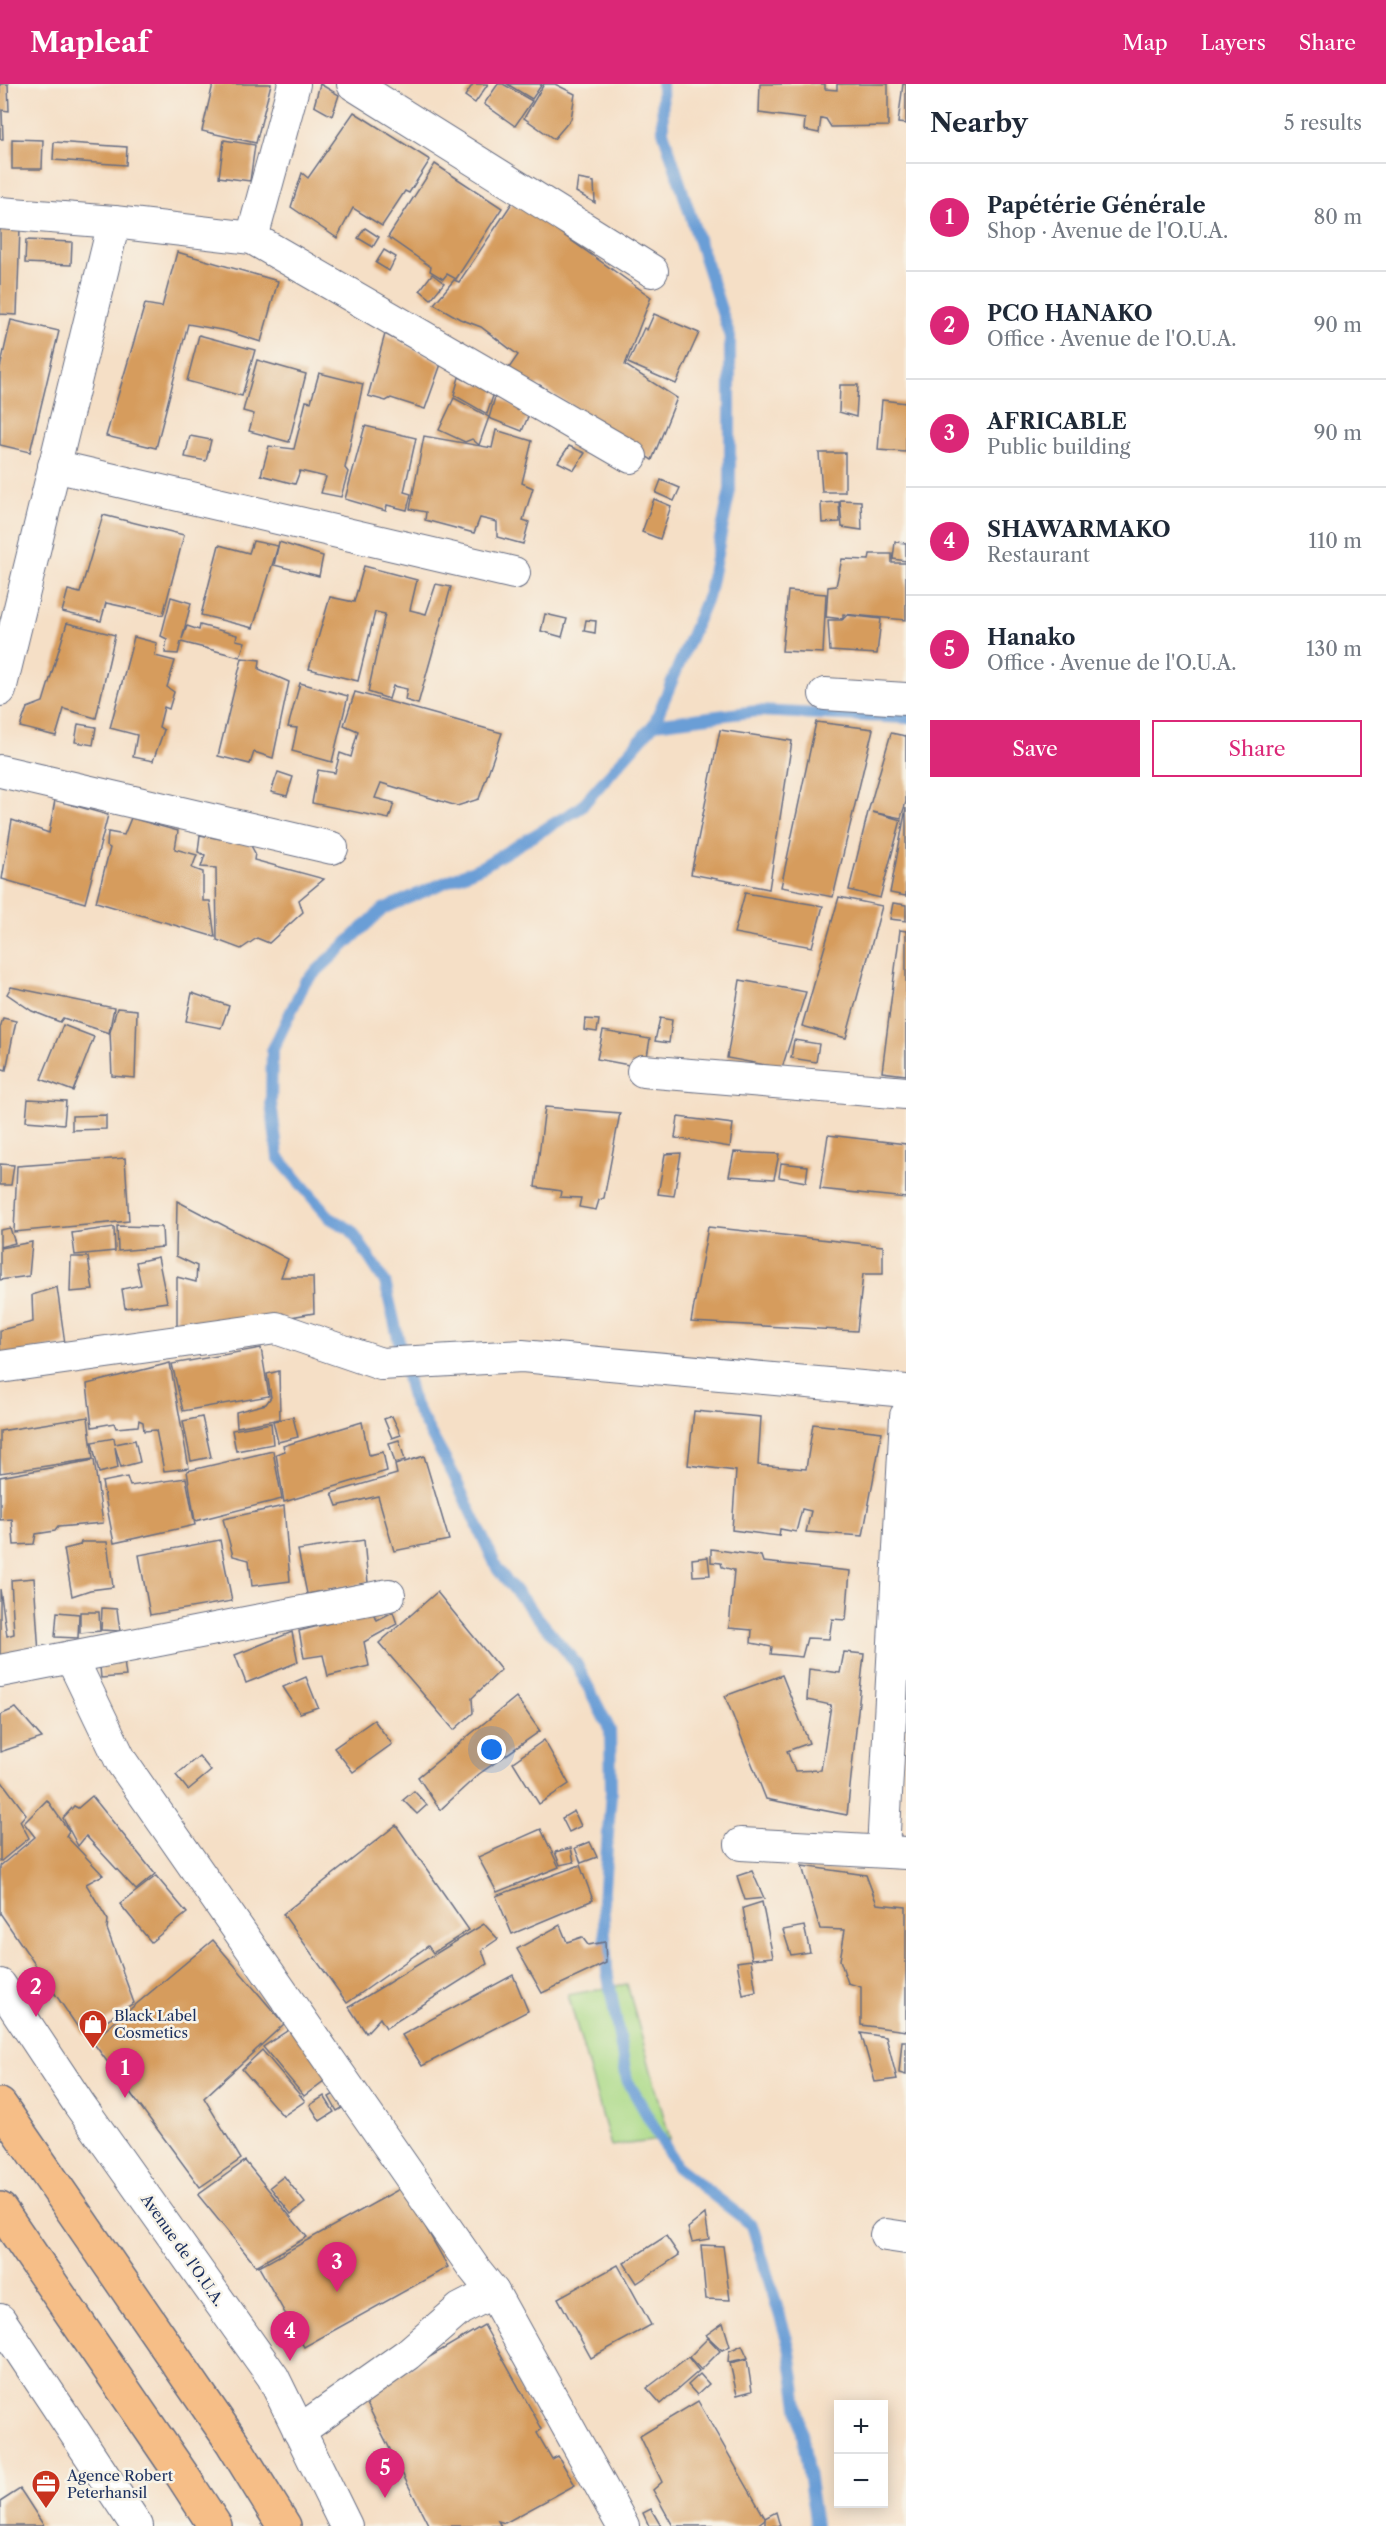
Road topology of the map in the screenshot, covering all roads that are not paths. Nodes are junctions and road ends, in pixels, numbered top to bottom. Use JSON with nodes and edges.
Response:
{"nodes":[{"id":1,"x":294,"y":84,"type":"edge"},
{"id":2,"x":353,"y":84,"type":"edge"},
{"id":3,"x":0,"y":213,"type":"edge"},
{"id":4,"x":114,"y":222,"type":"junction"},
{"id":5,"x":252,"y":238,"type":"junction"},
{"id":6,"x":652,"y":271,"type":"dead end"},
{"id":7,"x":631,"y":457,"type":"dead end"},
{"id":8,"x":54,"y":466,"type":"junction"},
{"id":9,"x":514,"y":573,"type":"dead end"},
{"id":10,"x":0,"y":690,"type":"edge"},
{"id":11,"x":825,"y":694,"type":"dead end"},
{"id":12,"x":906,"y":699,"type":"edge"},
{"id":13,"x":0,"y":771,"type":"edge"},
{"id":14,"x":332,"y":848,"type":"dead end"},
{"id":15,"x":643,"y":1071,"type":"dead end"},
{"id":16,"x":906,"y":1093,"type":"edge"},
{"id":17,"x":0,"y":1366,"type":"edge"},
{"id":18,"x":906,"y":1391,"type":"edge"},
{"id":19,"x":906,"y":1416,"type":"edge"},
{"id":20,"x":389,"y":1595,"type":"dead end"},
{"id":21,"x":71,"y":1657,"type":"junction"},
{"id":22,"x":0,"y":1671,"type":"edge"},
{"id":23,"x":741,"y":1844,"type":"dead end"},
{"id":24,"x":894,"y":1851,"type":"edge"},
{"id":25,"x":0,"y":1985,"type":"edge"},
{"id":26,"x":0,"y":2105,"type":"edge"},
{"id":27,"x":0,"y":2208,"type":"edge"},
{"id":28,"x":493,"y":2292,"type":"junction"},
{"id":29,"x":0,"y":2320,"type":"edge"},
{"id":30,"x":299,"y":2431,"type":"junction"},
{"id":31,"x":137,"y":2526,"type":"edge"},
{"id":32,"x":215,"y":2526,"type":"edge"},
{"id":33,"x":284,"y":2526,"type":"edge"},
{"id":34,"x":346,"y":2526,"type":"edge"},
{"id":35,"x":623,"y":2526,"type":"edge"}],
"edges":[{"from":1,"to":5,"type":"street"},
{"from":2,"to":6,"type":"street"},
{"from":3,"to":4,"type":"street"},
{"from":4,"to":5,"type":"street"},
{"from":4,"to":8,"type":"street"},
{"from":5,"to":7,"type":"street"},
{"from":8,"to":9,"type":"street"},
{"from":8,"to":10,"type":"street"},
{"from":11,"to":12,"type":"street"},
{"from":13,"to":14,"type":"street"},
{"from":15,"to":16,"type":"street"},
{"from":17,"to":18,"type":"street"},
{"from":19,"to":24,"type":"street"},
{"from":20,"to":21,"type":"street"},
{"from":21,"to":22,"type":"street"},
{"from":21,"to":28,"type":"street"},
{"from":23,"to":24,"type":"street"},
{"from":25,"to":30,"type":"street","name":"Avenue de l'O.U.A."},
{"from":26,"to":33,"type":"highway"},
{"from":27,"to":32,"type":"highway"},
{"from":28,"to":30,"type":"street"},
{"from":28,"to":35,"type":"street"},
{"from":29,"to":31,"type":"street"},
{"from":30,"to":34,"type":"street","name":"Avenue de l'O.U.A."}]}
